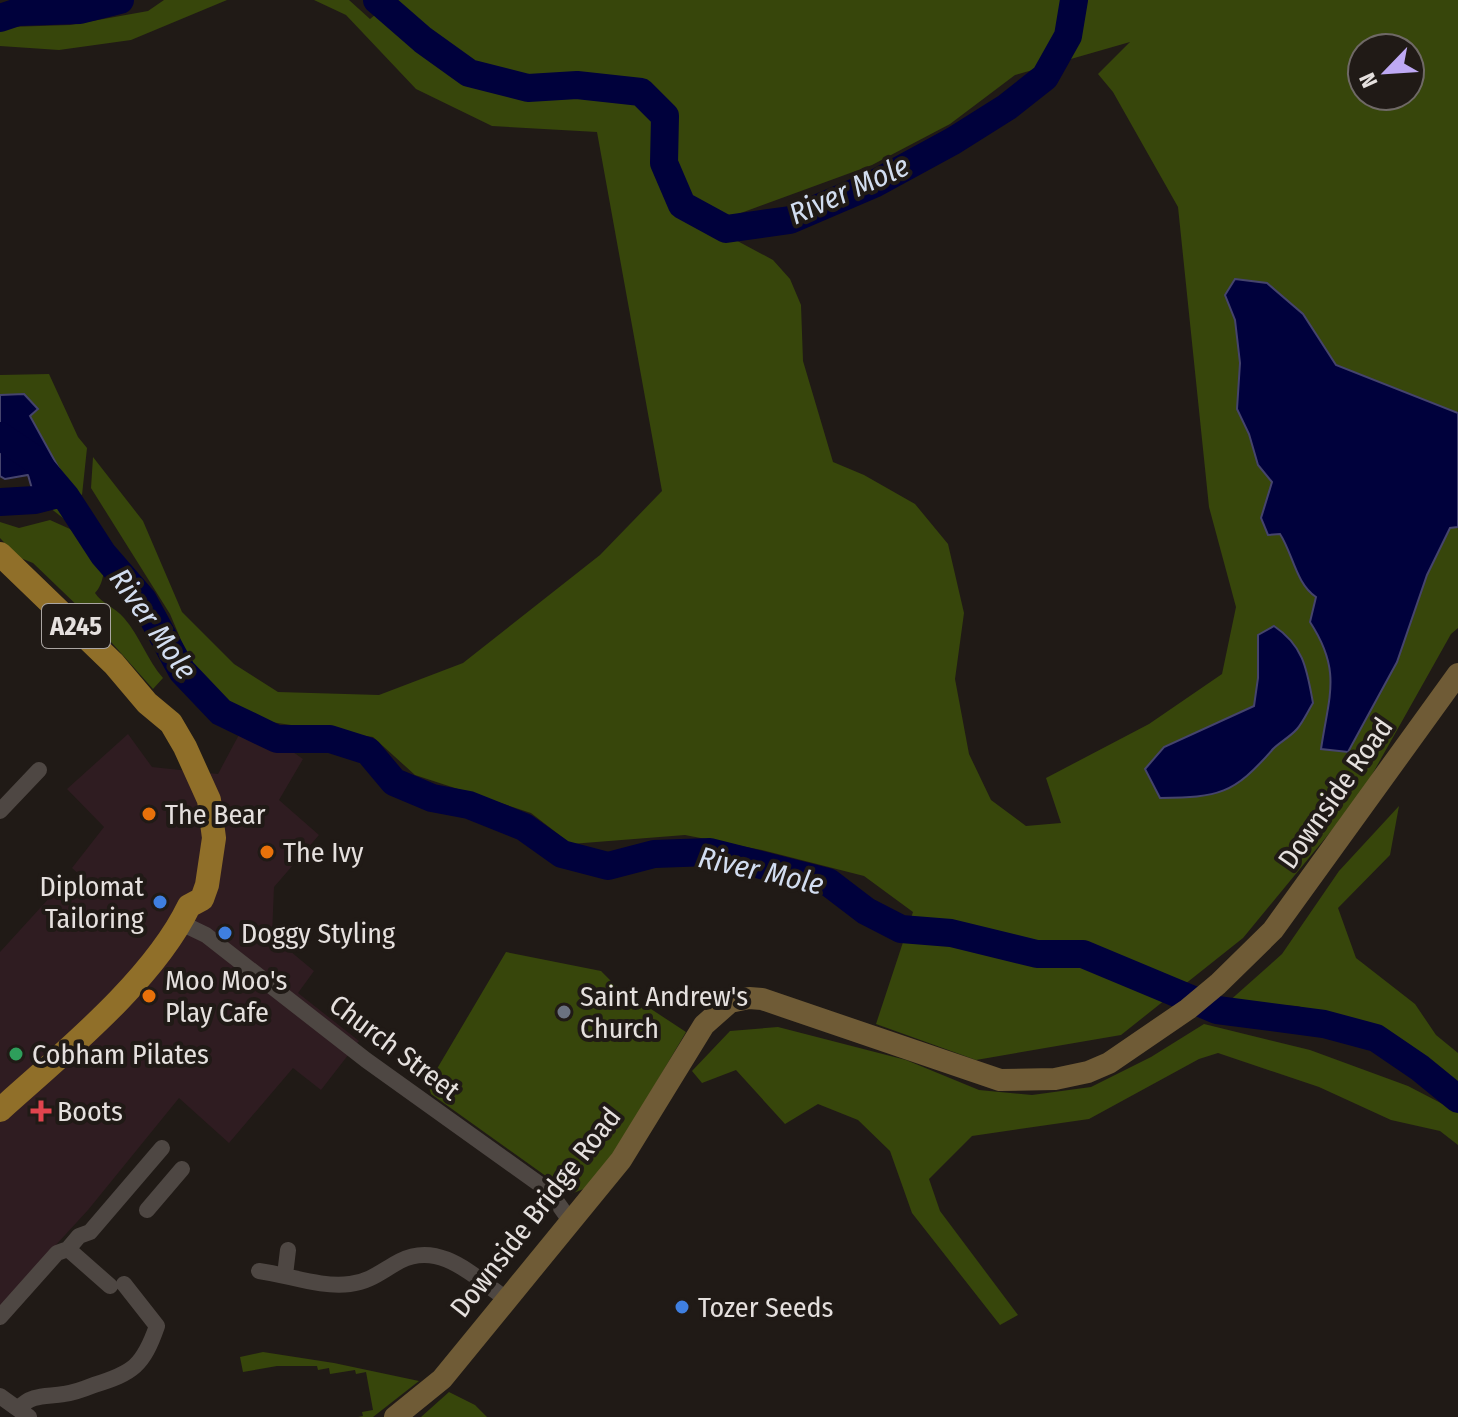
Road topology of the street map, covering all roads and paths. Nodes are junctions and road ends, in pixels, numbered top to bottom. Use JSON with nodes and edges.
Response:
{"nodes":[{"id":1,"x":0,"y":554,"type":"edge"},
{"id":2,"x":1458,"y":674,"type":"edge"},
{"id":3,"x":39,"y":770,"type":"dead end"},
{"id":4,"x":0,"y":811,"type":"edge"},
{"id":5,"x":185,"y":914,"type":"junction"},
{"id":6,"x":1259,"y":945,"type":"joint"},
{"id":7,"x":0,"y":1110,"type":"edge"},
{"id":8,"x":162,"y":1148,"type":"dead end"},
{"id":9,"x":145,"y":1168,"type":"junction"},
{"id":10,"x":182,"y":1169,"type":"dead end"},
{"id":11,"x":167,"y":1186,"type":"junction"},
{"id":12,"x":147,"y":1210,"type":"dead end"},
{"id":13,"x":571,"y":1222,"type":"junction"},
{"id":14,"x":68,"y":1249,"type":"junction"},
{"id":15,"x":288,"y":1250,"type":"dead end"},
{"id":16,"x":259,"y":1271,"type":"dead end"},
{"id":17,"x":285,"y":1275,"type":"junction"},
{"id":18,"x":508,"y":1300,"type":"junction"},
{"id":19,"x":0,"y":1317,"type":"edge"},
{"id":20,"x":0,"y":1396,"type":"edge"},
{"id":21,"x":24,"y":1413,"type":"edge"},
{"id":22,"x":395,"y":1417,"type":"edge"}],
"edges":[{"from":1,"to":5,"type":"main road","number":"A245"},
{"from":2,"to":6,"type":"street","name":"Downside Road"},
{"from":3,"to":4,"type":"street"},
{"from":5,"to":7,"type":"main road","number":"A245"},
{"from":5,"to":13,"type":"street","name":"Church Street"},
{"from":6,"to":13,"type":"street","name":"Downside Bridge Road"},
{"from":8,"to":9,"type":"street"},
{"from":9,"to":11,"type":"street"},
{"from":9,"to":14,"type":"street"},
{"from":10,"to":11,"type":"street"},
{"from":11,"to":12,"type":"street"},
{"from":13,"to":18,"type":"street","name":"Downside Bridge Road"},
{"from":14,"to":19,"type":"street"},
{"from":14,"to":21,"type":"street"},
{"from":15,"to":17,"type":"street"},
{"from":16,"to":17,"type":"street"},
{"from":17,"to":18,"type":"street"},
{"from":18,"to":22,"type":"street","name":"Downside Bridge Road"},
{"from":20,"to":21,"type":"street"}]}
